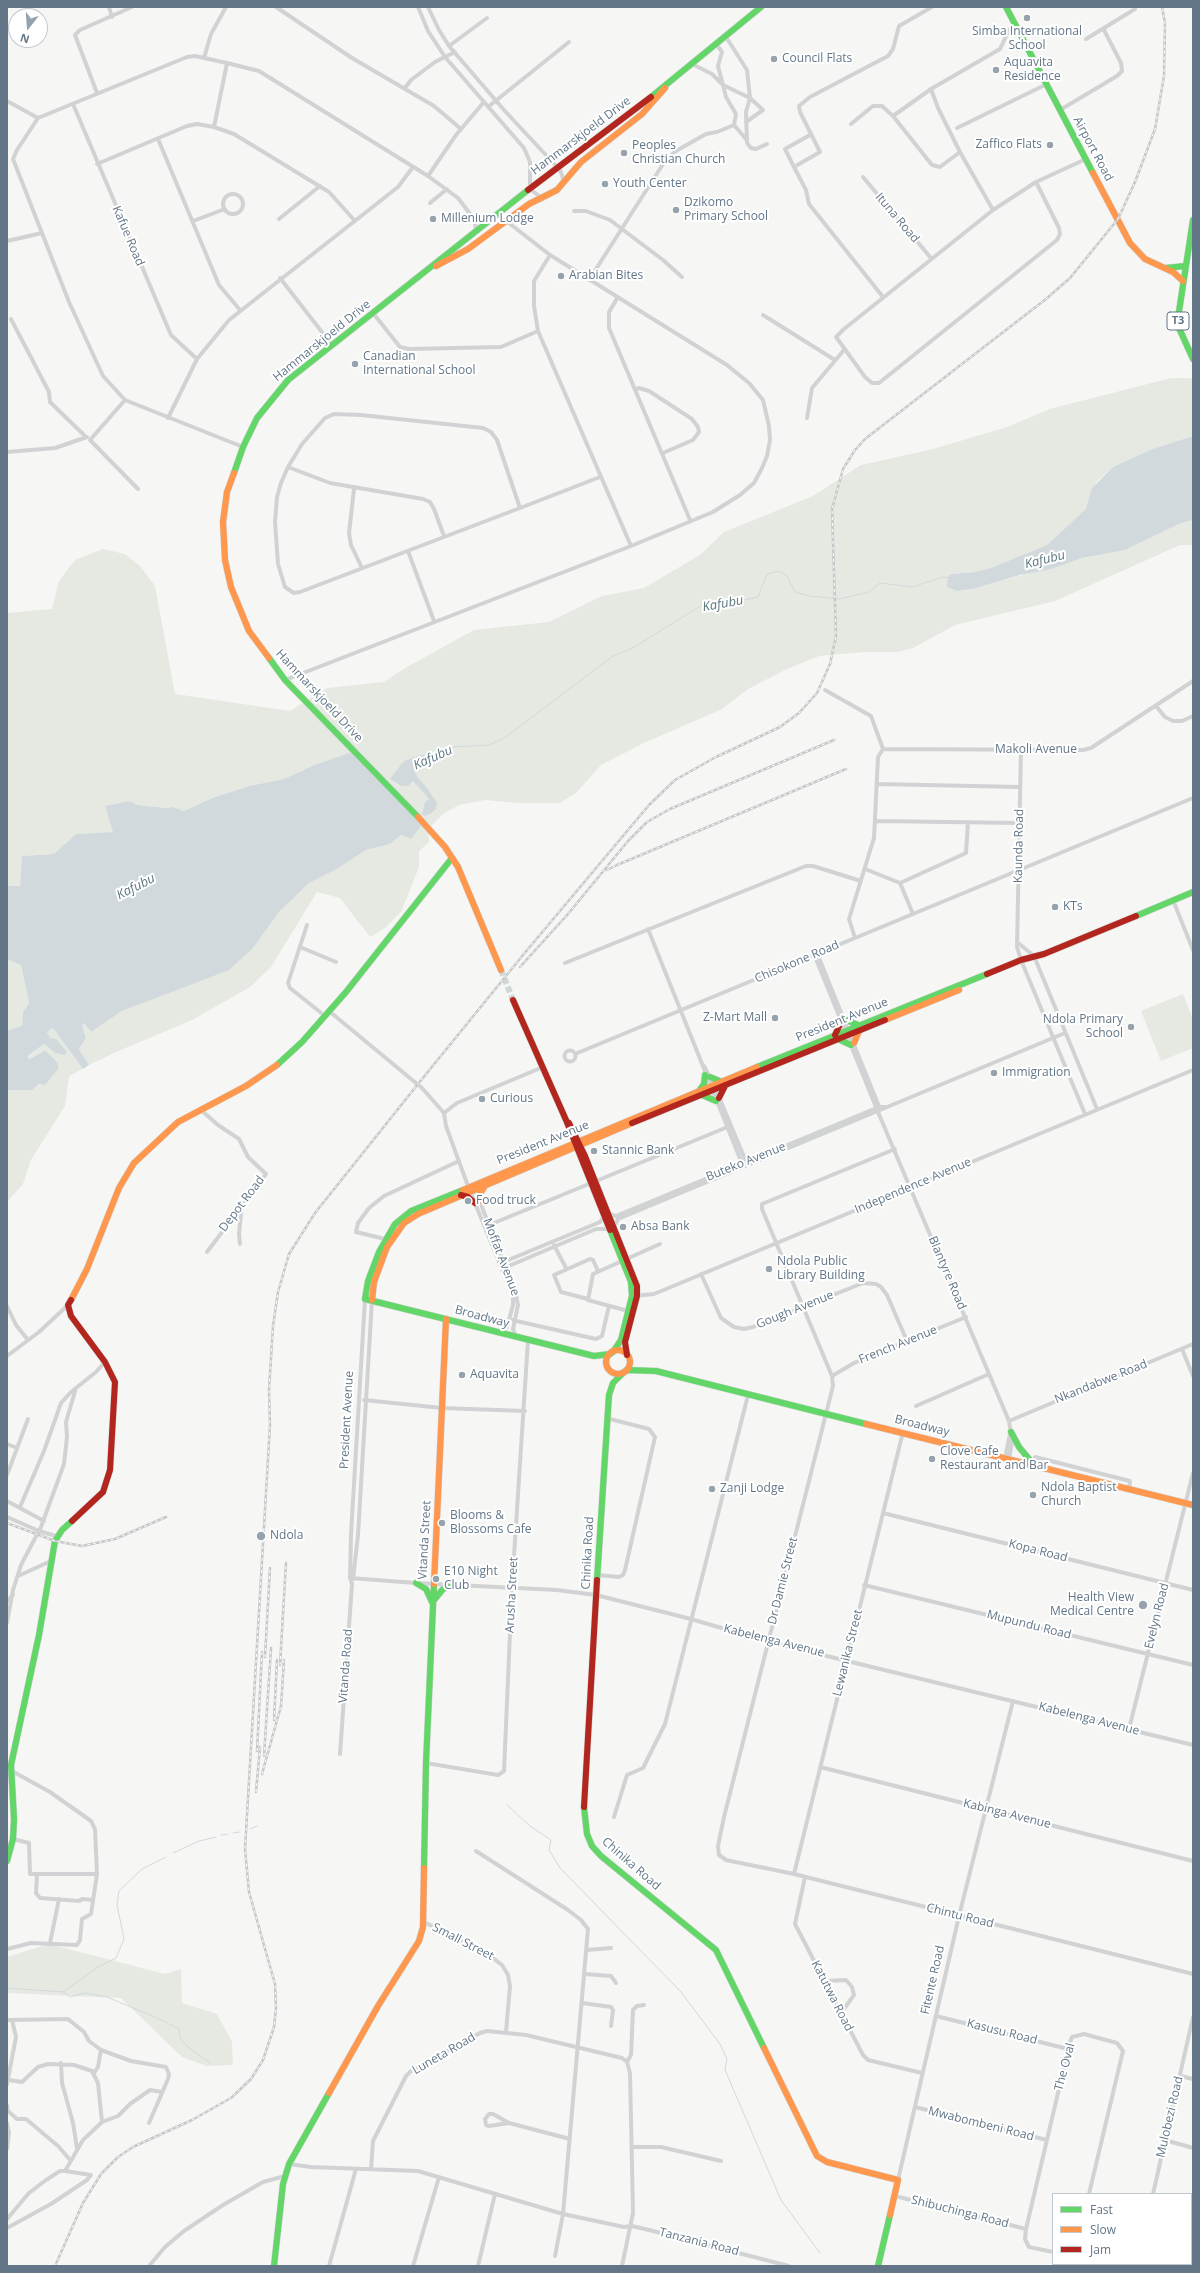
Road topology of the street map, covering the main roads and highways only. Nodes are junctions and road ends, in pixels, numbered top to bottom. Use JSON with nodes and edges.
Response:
{"nodes":[{"id":1,"x":761,"y":7,"type":"edge"},
{"id":2,"x":1006,"y":7,"type":"edge"},
{"id":3,"x":671,"y":81,"type":"junction"},
{"id":4,"x":629,"y":113,"type":"junction"},
{"id":5,"x":634,"y":120,"type":"junction"},
{"id":6,"x":1193,"y":220,"type":"edge"},
{"id":7,"x":468,"y":238,"type":"junction"},
{"id":8,"x":474,"y":244,"type":"junction"},
{"id":9,"x":1185,"y":266,"type":"junction"},
{"id":10,"x":1161,"y":267,"type":"junction"},
{"id":11,"x":429,"y":269,"type":"junction"},
{"id":12,"x":1183,"y":281,"type":"junction"},
{"id":13,"x":1193,"y":359,"type":"edge"},
{"id":14,"x":452,"y":858,"type":"junction"},
{"id":15,"x":1193,"y":892,"type":"edge"},
{"id":16,"x":501,"y":970,"type":"tunnel mouth"},
{"id":17,"x":513,"y":1000,"type":"tunnel mouth"},
{"id":18,"x":859,"y":1028,"type":"junction"},
{"id":19,"x":837,"y":1037,"type":"junction"},
{"id":20,"x":724,"y":1084,"type":"junction"},
{"id":21,"x":700,"y":1094,"type":"junction"},
{"id":22,"x":570,"y":1129,"type":"junction"},
{"id":23,"x":590,"y":1138,"type":"junction"},
{"id":24,"x":576,"y":1144,"type":"junction"},
{"id":25,"x":563,"y":1149,"type":"junction"},
{"id":26,"x":582,"y":1157,"type":"junction"},
{"id":27,"x":486,"y":1184,"type":"junction"},
{"id":28,"x":471,"y":1186,"type":"junction"},
{"id":29,"x":461,"y":1195,"type":"junction"},
{"id":30,"x":440,"y":1202,"type":"junction"},
{"id":31,"x":392,"y":1234,"type":"junction"},
{"id":32,"x":634,"y":1296,"type":"junction"},
{"id":33,"x":365,"y":1299,"type":"joint"},
{"id":34,"x":372,"y":1300,"type":"junction"},
{"id":35,"x":446,"y":1319,"type":"junction"},
{"id":36,"x":611,"y":1353,"type":"junction"},
{"id":37,"x":594,"y":1356,"type":"junction"},
{"id":38,"x":628,"y":1357,"type":"junction"},
{"id":39,"x":608,"y":1367,"type":"junction"},
{"id":40,"x":645,"y":1369,"type":"junction"},
{"id":41,"x":626,"y":1371,"type":"junction"},
{"id":42,"x":613,"y":1384,"type":"junction"},
{"id":43,"x":1011,"y":1430,"type":"road end"},
{"id":44,"x":1036,"y":1466,"type":"junction"},
{"id":45,"x":1193,"y":1505,"type":"edge"},
{"id":46,"x":416,"y":1583,"type":"road end"},
{"id":47,"x":456,"y":1585,"type":"road end"},
{"id":48,"x":433,"y":1606,"type":"junction"},
{"id":49,"x":9,"y":1770,"type":"edge"},
{"id":50,"x":10,"y":1800,"type":"edge"},
{"id":51,"x":7,"y":1861,"type":"edge"},
{"id":52,"x":898,"y":2180,"type":"joint"},
{"id":53,"x":274,"y":2266,"type":"edge"},
{"id":54,"x":878,"y":2266,"type":"edge"}],
"edges":[{"from":1,"to":3,"type":"main road","name":"Hammarskjoeld Drive"},
{"from":2,"to":10,"type":"main road","name":"Airport Road"},
{"from":3,"to":4,"type":"main road","name":"Hammarskjoeld Drive"},
{"from":3,"to":5,"type":"main road","name":"Hammarskjoeld Drive"},
{"from":4,"to":5,"type":"main road"},
{"from":4,"to":7,"type":"main road","name":"Hammarskjoeld Drive"},
{"from":5,"to":8,"type":"main road","name":"Hammarskjoeld Drive"},
{"from":6,"to":9,"type":"main road","number":"T3"},
{"from":7,"to":8,"type":"main road"},
{"from":7,"to":11,"type":"main road","name":"Hammarskjoeld Drive"},
{"from":8,"to":11,"type":"main road","name":"Hammarskjoeld Drive"},
{"from":9,"to":10,"type":"main road"},
{"from":9,"to":12,"type":"main road","number":"T3"},
{"from":10,"to":12,"type":"main road","name":"Airport Road"},
{"from":11,"to":14,"type":"main road","name":"Hammarskjoeld Drive"},
{"from":12,"to":13,"type":"main road","number":"T3"},
{"from":14,"to":16,"type":"main road","name":"Hammarskjoeld Drive"},
{"from":14,"to":49,"type":"main road"},
{"from":15,"to":18,"type":"main road","name":"President Avenue"},
{"from":17,"to":22,"type":"main road"},
{"from":18,"to":19,"type":"main road","name":"President Avenue"},
{"from":18,"to":19,"type":"main road"},
{"from":18,"to":19,"type":"main road"},
{"from":19,"to":20,"type":"main road","name":"President Avenue"},
{"from":20,"to":21,"type":"main road","name":"President Avenue"},
{"from":20,"to":21,"type":"main road"},
{"from":20,"to":21,"type":"main road"},
{"from":21,"to":23,"type":"main road","name":"President Avenue"},
{"from":22,"to":23,"type":"main road"},
{"from":22,"to":24,"type":"main road"},
{"from":22,"to":25,"type":"main road"},
{"from":23,"to":24,"type":"main road","name":"President Avenue"},
{"from":23,"to":26,"type":"main road"},
{"from":24,"to":25,"type":"main road","name":"President Avenue"},
{"from":24,"to":26,"type":"main road"},
{"from":25,"to":26,"type":"main road"},
{"from":25,"to":27,"type":"main road","name":"President Avenue"},
{"from":25,"to":28,"type":"main road","name":"President Avenue"},
{"from":26,"to":32,"type":"main road"},
{"from":27,"to":28,"type":"main road","name":"President Avenue"},
{"from":27,"to":29,"type":"main road"},
{"from":28,"to":29,"type":"main road","name":"President Avenue"},
{"from":28,"to":30,"type":"main road","name":"President Avenue"},
{"from":29,"to":30,"type":"main road","name":"President Avenue"},
{"from":30,"to":31,"type":"main road","name":"President Avenue"},
{"from":31,"to":33,"type":"main road","name":"President Avenue"},
{"from":31,"to":34,"type":"main road","name":"President Avenue"},
{"from":32,"to":36,"type":"main road"},
{"from":32,"to":38,"type":"main road"},
{"from":33,"to":34,"type":"main road","name":"Broadway"},
{"from":34,"to":35,"type":"main road","name":"Broadway"},
{"from":35,"to":37,"type":"main road","name":"Broadway"},
{"from":35,"to":48,"type":"main road","name":"Vitanda Street"},
{"from":36,"to":37,"type":"main road"},
{"from":36,"to":38,"type":"main road"},
{"from":36,"to":39,"type":"main road"},
{"from":37,"to":39,"type":"main road"},
{"from":38,"to":40,"type":"main road"},
{"from":38,"to":41,"type":"main road"},
{"from":39,"to":41,"type":"main road"},
{"from":39,"to":42,"type":"main road"},
{"from":40,"to":41,"type":"main road"},
{"from":40,"to":44,"type":"main road","name":"Broadway"},
{"from":41,"to":42,"type":"main road"},
{"from":42,"to":52,"type":"main road","name":"Chinika Road"},
{"from":43,"to":44,"type":"main road"},
{"from":44,"to":45,"type":"main road","name":"Broadway"},
{"from":46,"to":48,"type":"main road"},
{"from":47,"to":48,"type":"main road"},
{"from":48,"to":53,"type":"main road","name":"Vitanda Street"},
{"from":49,"to":50,"type":"main road"},
{"from":50,"to":51,"type":"main road"},
{"from":52,"to":54,"type":"main road","name":"Fitente Road"}]}
